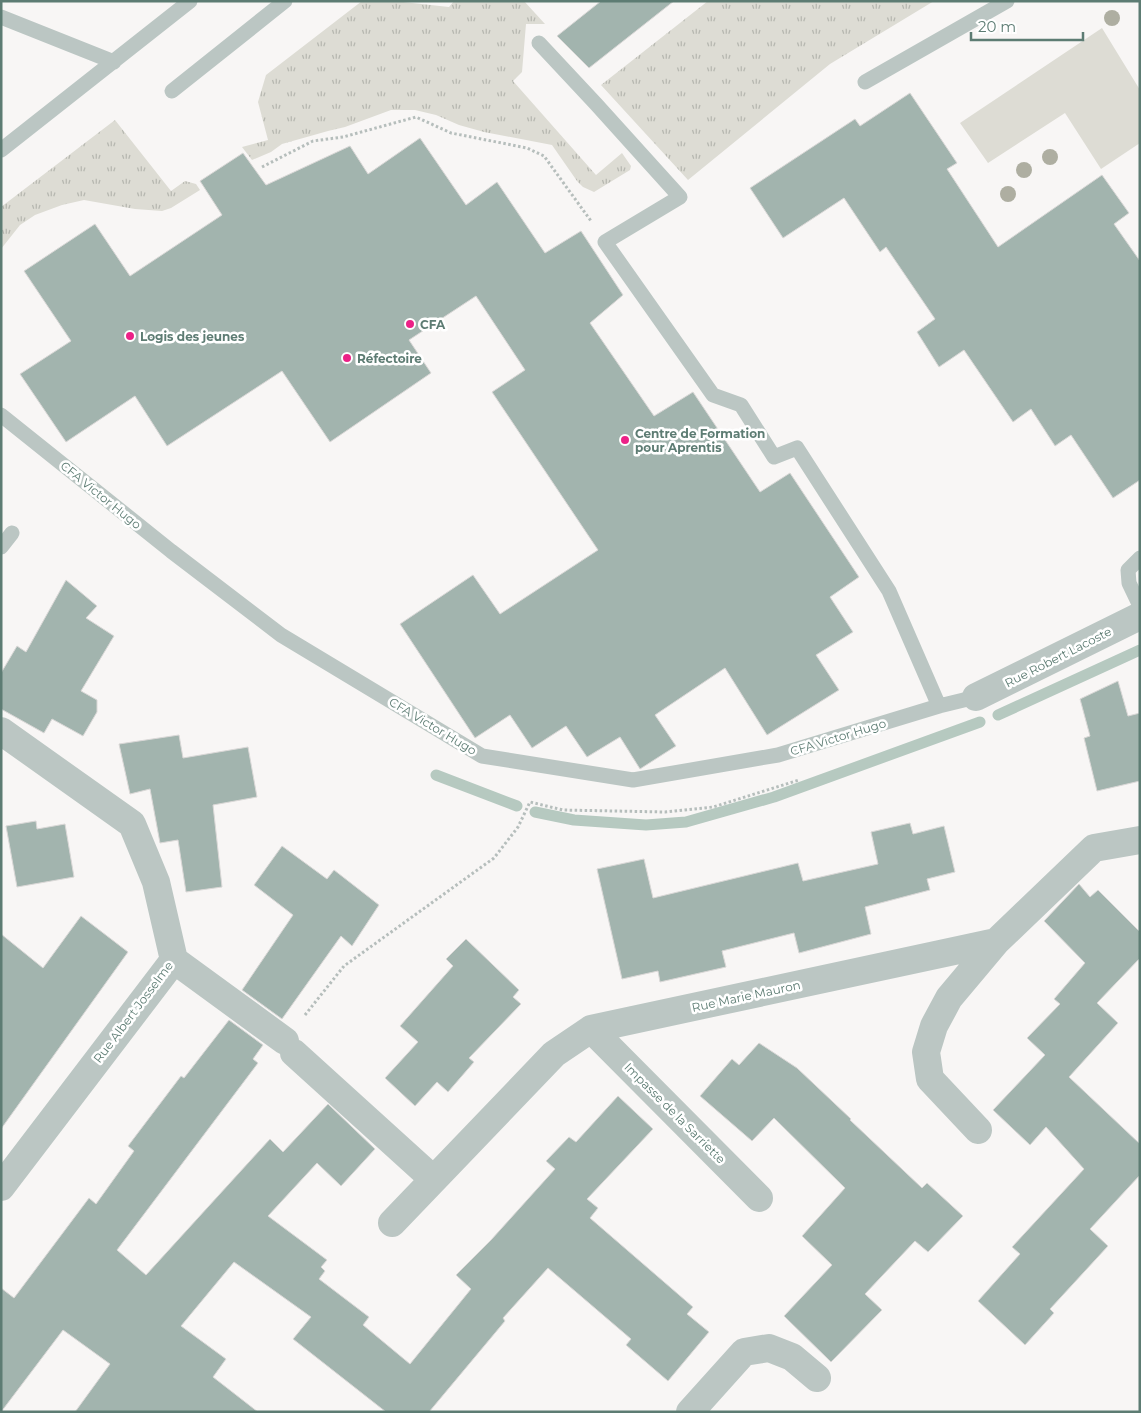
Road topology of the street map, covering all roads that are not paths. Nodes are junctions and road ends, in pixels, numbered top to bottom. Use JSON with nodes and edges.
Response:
{"nodes":[{"id":1,"x":190,"y":1,"type":"edge"},
{"id":2,"x":285,"y":1,"type":"edge"},
{"id":3,"x":1007,"y":1,"type":"edge"},
{"id":4,"x":1,"y":17,"type":"edge"},
{"id":5,"x":539,"y":43,"type":"dead end"},
{"id":6,"x":114,"y":62,"type":"junction"},
{"id":7,"x":865,"y":82,"type":"dead end"},
{"id":8,"x":172,"y":91,"type":"dead end"},
{"id":9,"x":5,"y":143,"type":"edge"},
{"id":10,"x":1,"y":414,"type":"edge"},
{"id":11,"x":12,"y":533,"type":"dead end"},
{"id":12,"x":1,"y":547,"type":"edge"},
{"id":13,"x":1140,"y":558,"type":"edge"},
{"id":14,"x":1140,"y":606,"type":"edge"},
{"id":15,"x":1140,"y":616,"type":"edge"},
{"id":16,"x":976,"y":697,"type":"joint"},
{"id":17,"x":939,"y":706,"type":"junction"},
{"id":18,"x":1,"y":731,"type":"edge"},
{"id":19,"x":1140,"y":840,"type":"edge"},
{"id":20,"x":996,"y":942,"type":"junction"},
{"id":21,"x":174,"y":960,"type":"junction"},
{"id":22,"x":591,"y":1029,"type":"junction"},
{"id":23,"x":978,"y":1130,"type":"dead end"},
{"id":24,"x":433,"y":1179,"type":"junction"},
{"id":25,"x":1,"y":1187,"type":"edge"},
{"id":26,"x":759,"y":1198,"type":"dead end"},
{"id":27,"x":392,"y":1223,"type":"dead end"},
{"id":28,"x":817,"y":1378,"type":"dead end"},
{"id":29,"x":690,"y":1412,"type":"edge"}],
"edges":[{"from":1,"to":6,"type":"lane"},
{"from":2,"to":8,"type":"lane"},
{"from":3,"to":7,"type":"lane"},
{"from":4,"to":6,"type":"lane"},
{"from":5,"to":17,"type":"lane"},
{"from":6,"to":9,"type":"lane"},
{"from":10,"to":17,"type":"lane","name":"CFA Victor Hugo"},
{"from":11,"to":12,"type":"lane"},
{"from":13,"to":14,"type":"lane"},
{"from":15,"to":16,"type":"street","name":"Rue Robert Lacoste"},
{"from":16,"to":17,"type":"lane","name":"CFA Victor Hugo"},
{"from":18,"to":21,"type":"street","name":"Rue Albert Josselme"},
{"from":19,"to":20,"type":"street"},
{"from":20,"to":22,"type":"street","name":"Rue Marie Mauron"},
{"from":20,"to":23,"type":"street"},
{"from":21,"to":24,"type":"street"},
{"from":21,"to":25,"type":"street","name":"Rue Albert Josselme"},
{"from":22,"to":24,"type":"street","name":"Rue Marie Mauron"},
{"from":22,"to":26,"type":"street","name":"Impasse de la Sarriette"},
{"from":24,"to":27,"type":"street","name":"Rue Marie Mauron"},
{"from":28,"to":29,"type":"street"}]}
